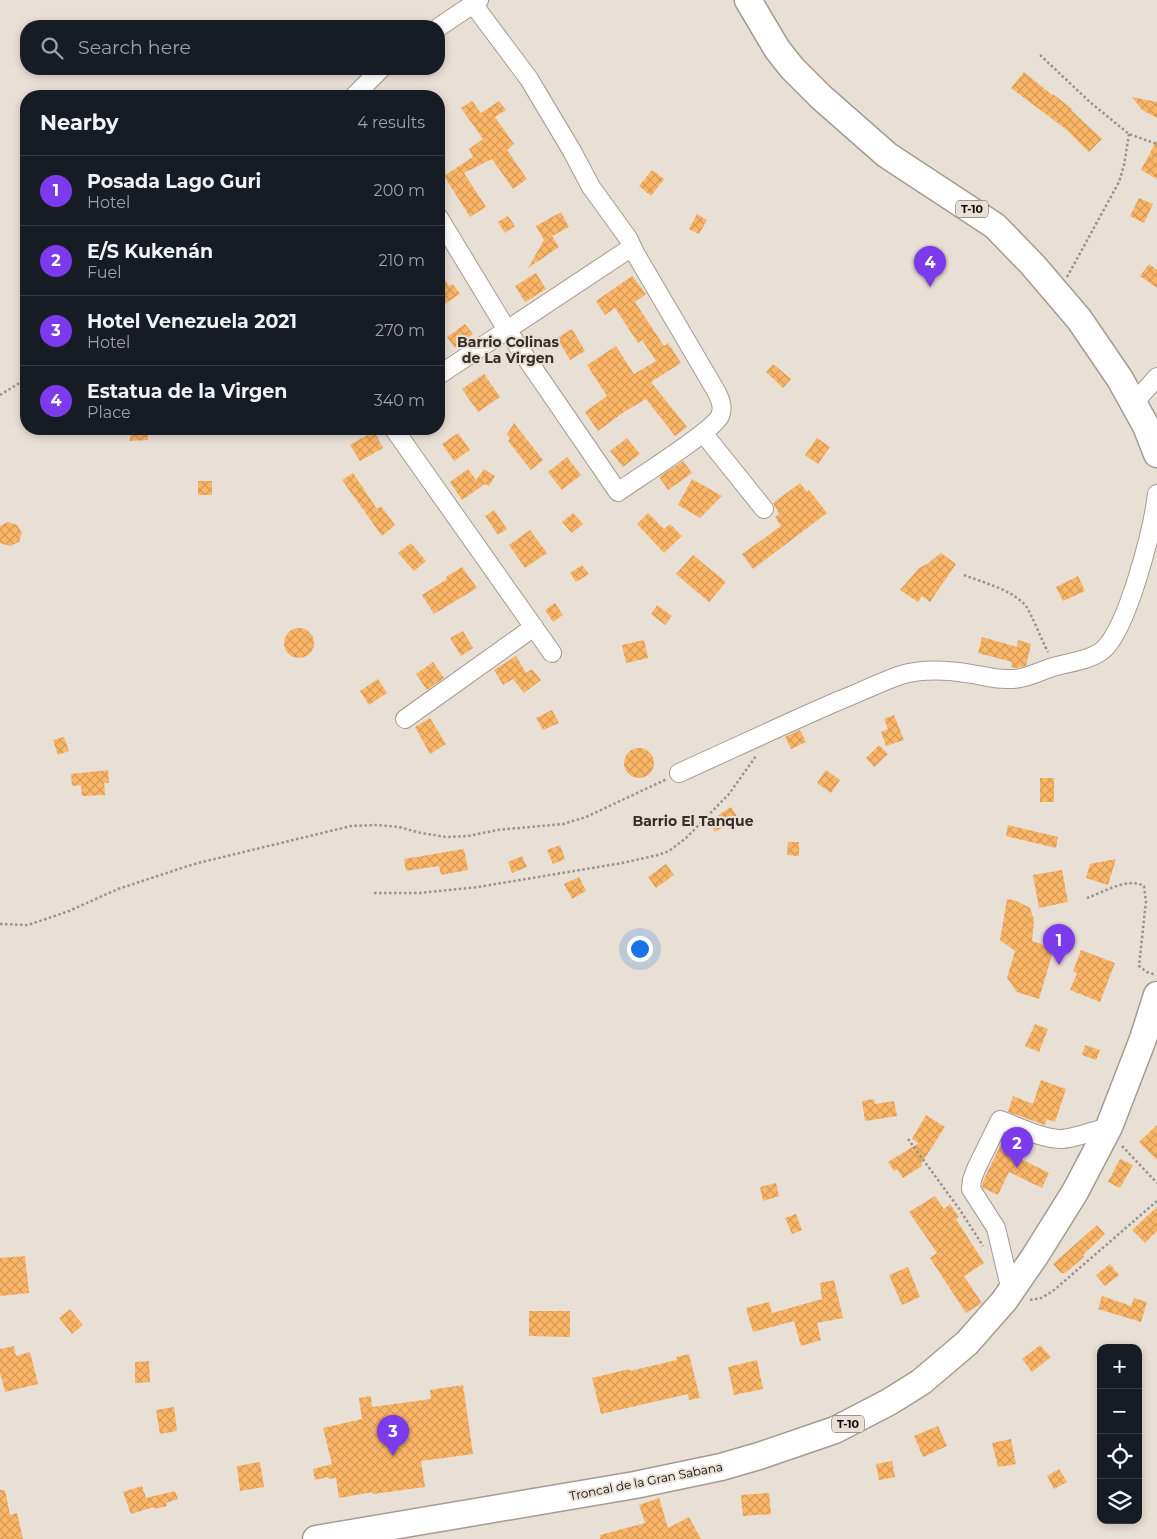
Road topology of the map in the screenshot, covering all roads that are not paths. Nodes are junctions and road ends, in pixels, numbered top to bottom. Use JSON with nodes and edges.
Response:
{"nodes":[{"id":1,"x":748,"y":0,"type":"edge"},
{"id":2,"x":476,"y":2,"type":"edge"},
{"id":3,"x":445,"y":23,"type":"edge"},
{"id":4,"x":375,"y":75,"type":"edge"},
{"id":5,"x":360,"y":90,"type":"edge"},
{"id":6,"x":445,"y":228,"type":"edge"},
{"id":7,"x":632,"y":247,"type":"junction"},
{"id":8,"x":506,"y":330,"type":"junction"},
{"id":9,"x":445,"y":371,"type":"edge"},
{"id":10,"x":1157,"y":377,"type":"edge"},
{"id":11,"x":1134,"y":403,"type":"junction"},
{"id":12,"x":703,"y":433,"type":"junction"},
{"id":13,"x":398,"y":435,"type":"edge"},
{"id":14,"x":1157,"y":454,"type":"edge"},
{"id":15,"x":1157,"y":494,"type":"edge"},
{"id":16,"x":764,"y":509,"type":"dead end"},
{"id":17,"x":534,"y":627,"type":"junction"},
{"id":18,"x":552,"y":653,"type":"dead end"},
{"id":19,"x":405,"y":719,"type":"dead end"},
{"id":20,"x":679,"y":773,"type":"road end"},
{"id":21,"x":1157,"y":995,"type":"edge"},
{"id":22,"x":1108,"y":1129,"type":"junction"},
{"id":23,"x":1007,"y":1296,"type":"junction"},
{"id":24,"x":316,"y":1539,"type":"edge"}],
"edges":[{"from":1,"to":11,"type":"highway","number":"T-10"},
{"from":2,"to":3,"type":"street"},
{"from":2,"to":7,"type":"street"},
{"from":4,"to":5,"type":"street"},
{"from":6,"to":8,"type":"street"},
{"from":7,"to":8,"type":"street"},
{"from":7,"to":12,"type":"street"},
{"from":8,"to":9,"type":"street"},
{"from":8,"to":12,"type":"street"},
{"from":10,"to":11,"type":"street"},
{"from":11,"to":14,"type":"highway","number":"T-10"},
{"from":12,"to":16,"type":"street"},
{"from":13,"to":17,"type":"street"},
{"from":15,"to":20,"type":"street"},
{"from":17,"to":18,"type":"street"},
{"from":17,"to":19,"type":"street"},
{"from":21,"to":22,"type":"highway","name":"Troncal de la Gran Sabana","number":"T-10"},
{"from":22,"to":23,"type":"highway","name":"Troncal de la Gran Sabana","number":"T-10"},
{"from":22,"to":23,"type":"street"},
{"from":23,"to":24,"type":"highway","name":"Troncal de la Gran Sabana","number":"T-10"}]}
